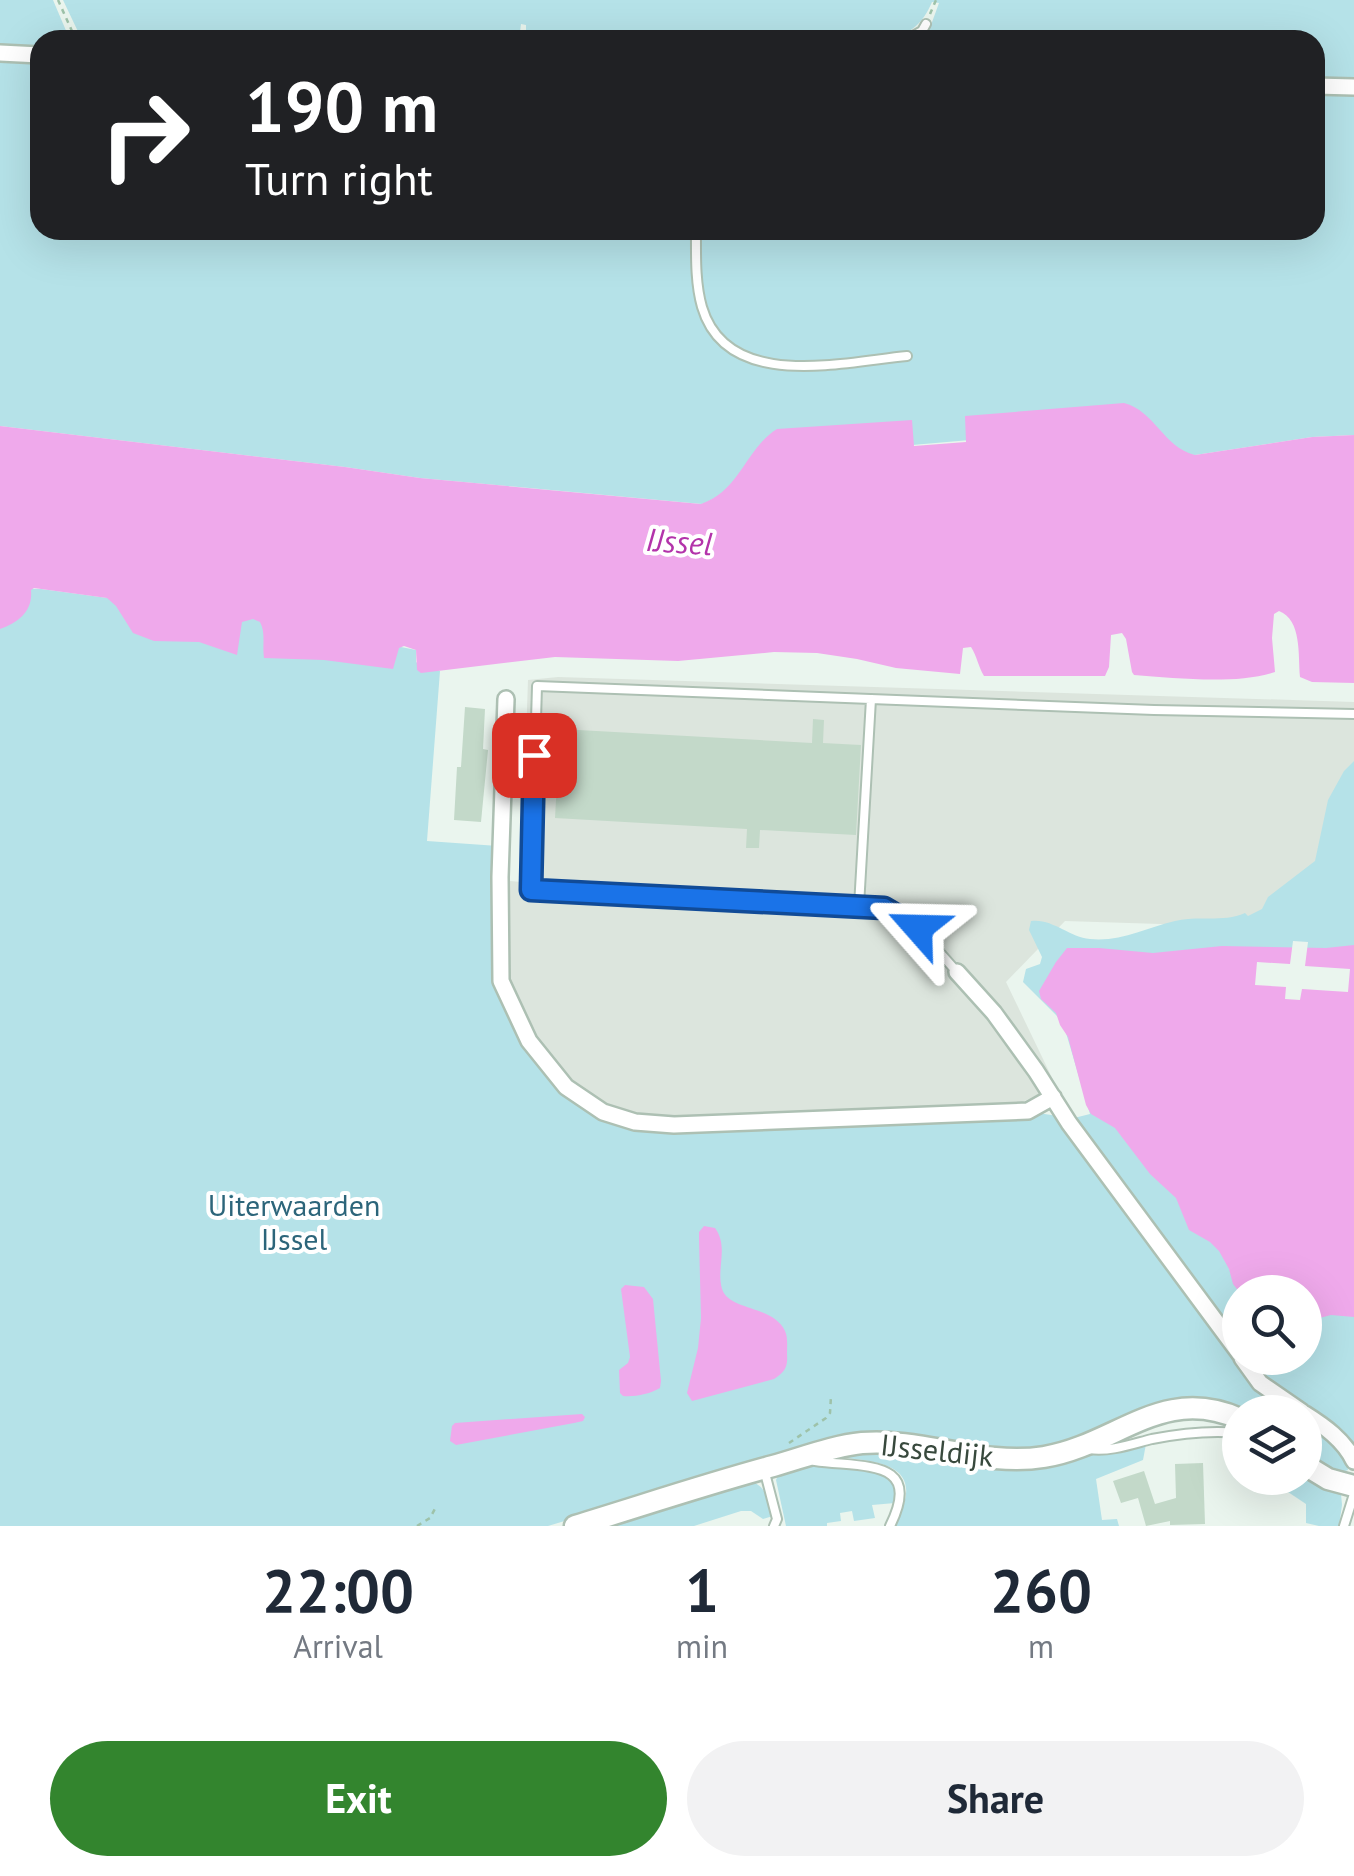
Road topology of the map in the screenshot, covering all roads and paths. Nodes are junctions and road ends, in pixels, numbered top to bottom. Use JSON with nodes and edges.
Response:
{"nodes":[{"id":1,"x":58,"y":0,"type":"edge"},
{"id":2,"x":936,"y":0,"type":"edge"},
{"id":3,"x":926,"y":24,"type":"joint"},
{"id":4,"x":72,"y":30,"type":"edge"},
{"id":5,"x":922,"y":30,"type":"edge"},
{"id":6,"x":0,"y":53,"type":"edge"},
{"id":7,"x":30,"y":55,"type":"edge"},
{"id":8,"x":1325,"y":86,"type":"edge"},
{"id":9,"x":1354,"y":87,"type":"edge"},
{"id":10,"x":697,"y":240,"type":"edge"},
{"id":11,"x":908,"y":356,"type":"dead end"},
{"id":12,"x":506,"y":698,"type":"dead end"},
{"id":13,"x":871,"y":699,"type":"junction"},
{"id":14,"x":1354,"y":714,"type":"edge"},
{"id":15,"x":859,"y":906,"type":"junction"},
{"id":16,"x":957,"y":972,"type":"joint"},
{"id":17,"x":1053,"y":1097,"type":"junction"},
{"id":18,"x":1222,"y":1330,"type":"edge"},
{"id":19,"x":1255,"y":1375,"type":"edge"},
{"id":20,"x":1278,"y":1395,"type":"edge"},
{"id":21,"x":831,"y":1396,"type":"dead end"},
{"id":22,"x":1222,"y":1413,"type":"edge"},
{"id":23,"x":1322,"y":1426,"type":"edge"},
{"id":24,"x":1222,"y":1432,"type":"edge"},
{"id":25,"x":1080,"y":1448,"type":"junction"},
{"id":26,"x":790,"y":1453,"type":"junction"},
{"id":27,"x":1354,"y":1461,"type":"edge"},
{"id":28,"x":764,"y":1468,"type":"junction"},
{"id":29,"x":1322,"y":1475,"type":"edge"},
{"id":30,"x":1354,"y":1486,"type":"edge"},
{"id":31,"x":1354,"y":1494,"type":"edge"},
{"id":32,"x":437,"y":1504,"type":"dead end"},
{"id":33,"x":416,"y":1526,"type":"edge"},
{"id":34,"x":575,"y":1526,"type":"edge"},
{"id":35,"x":774,"y":1526,"type":"edge"},
{"id":36,"x":890,"y":1526,"type":"edge"},
{"id":37,"x":1344,"y":1526,"type":"edge"}],
"edges":[{"from":1,"to":4,"type":"path"},
{"from":2,"to":3,"type":"path"},
{"from":3,"to":5,"type":"lane"},
{"from":6,"to":7,"type":"street"},
{"from":8,"to":9,"type":"street"},
{"from":10,"to":11,"type":"lane"},
{"from":12,"to":17,"type":"street"},
{"from":13,"to":14,"type":"lane"},
{"from":13,"to":15,"type":"lane"},
{"from":13,"to":15,"type":"lane"},
{"from":15,"to":16,"type":"lane"},
{"from":16,"to":17,"type":"street"},
{"from":17,"to":18,"type":"street"},
{"from":19,"to":20,"type":"street"},
{"from":21,"to":26,"type":"path"},
{"from":22,"to":25,"type":"street","name":"IJsseldijk"},
{"from":23,"to":27,"type":"street"},
{"from":24,"to":25,"type":"lane"},
{"from":25,"to":26,"type":"street","name":"IJsseldijk"},
{"from":26,"to":28,"type":"street","name":"IJsseldijk"},
{"from":26,"to":36,"type":"lane"},
{"from":28,"to":34,"type":"street","name":"IJsseldijk"},
{"from":28,"to":35,"type":"lane"},
{"from":29,"to":30,"type":"street"},
{"from":31,"to":37,"type":"lane"},
{"from":32,"to":33,"type":"path"}]}
